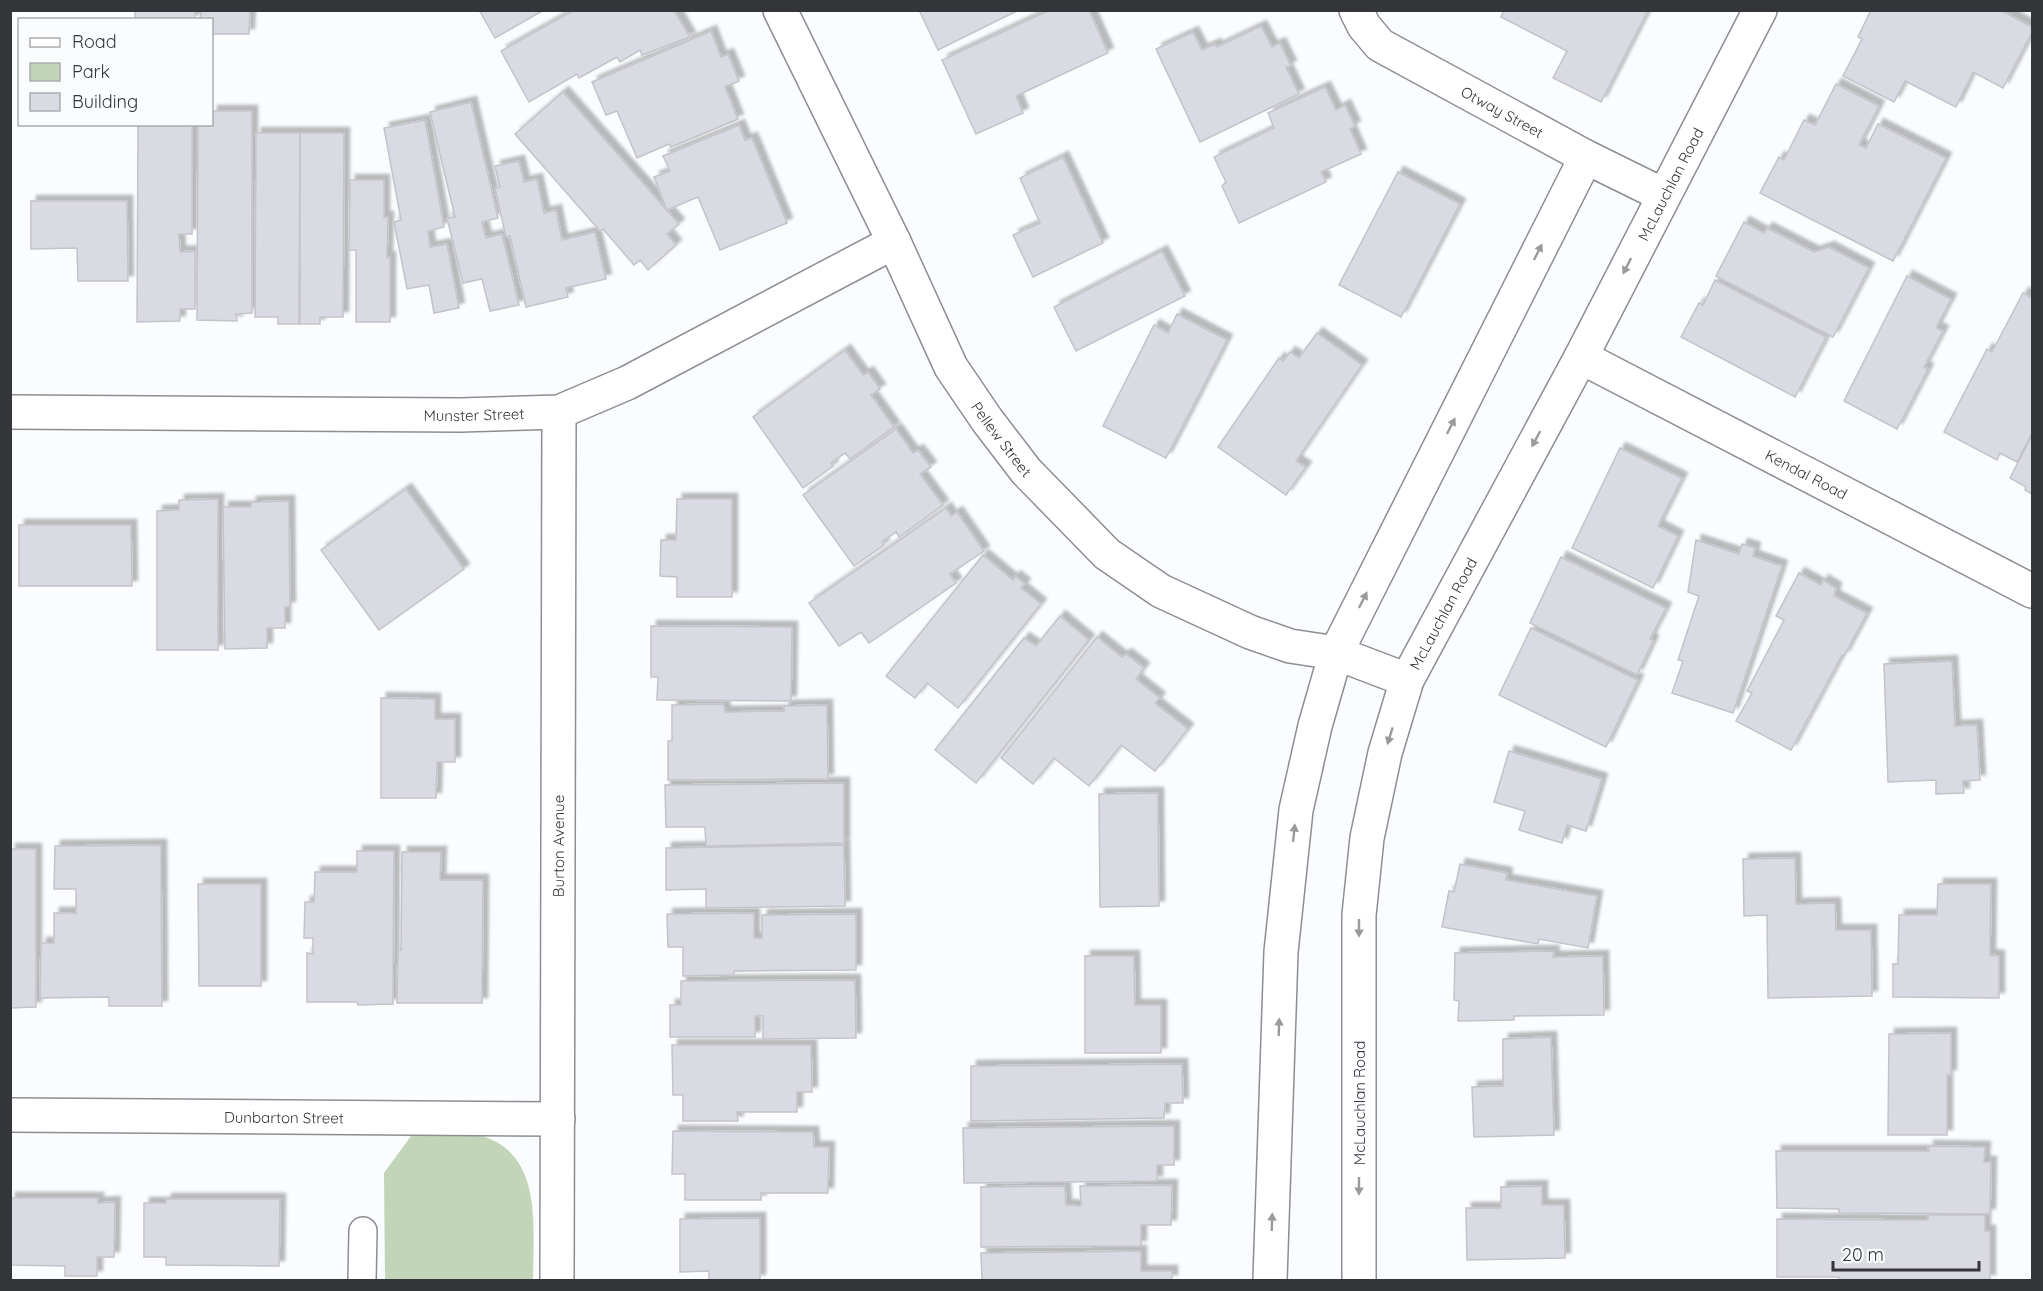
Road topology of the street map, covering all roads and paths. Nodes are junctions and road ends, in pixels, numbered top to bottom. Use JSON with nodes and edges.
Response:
{"nodes":[{"id":1,"x":780,"y":10,"type":"edge"},
{"id":2,"x":1356,"y":10,"type":"edge"},
{"id":3,"x":1760,"y":10,"type":"edge"},
{"id":4,"x":1586,"y":157,"type":"junction"},
{"id":5,"x":1663,"y":195,"type":"junction"},
{"id":6,"x":894,"y":242,"type":"junction"},
{"id":7,"x":1581,"y":357,"type":"junction"},
{"id":8,"x":10,"y":412,"type":"edge"},
{"id":9,"x":559,"y":412,"type":"junction"},
{"id":10,"x":2032,"y":591,"type":"edge"},
{"id":11,"x":1336,"y":653,"type":"junction"},
{"id":12,"x":1407,"y":680,"type":"junction"},
{"id":13,"x":10,"y":1115,"type":"edge"},
{"id":14,"x":558,"y":1119,"type":"junction"},
{"id":15,"x":363,"y":1231,"type":"dead end"},
{"id":16,"x":362,"y":1281,"type":"edge"},
{"id":17,"x":557,"y":1281,"type":"edge"},
{"id":18,"x":1270,"y":1281,"type":"edge"},
{"id":19,"x":1359,"y":1281,"type":"edge"}],
"edges":[{"from":1,"to":6,"type":"street","name":"Pellew Street"},
{"from":2,"to":4,"type":"street","name":"Otway Street"},
{"from":3,"to":5,"type":"street","name":"McLauchlan Road"},
{"from":4,"to":5,"type":"street","name":"Otway Street"},
{"from":11,"to":4,"type":"street","one_way":true},
{"from":5,"to":7,"type":"street","name":"McLauchlan Road","one_way":true},
{"from":6,"to":9,"type":"street","name":"Munster Street"},
{"from":6,"to":11,"type":"street","name":"Pellew Street"},
{"from":7,"to":10,"type":"street","name":"Kendal Road"},
{"from":7,"to":12,"type":"street","name":"McLauchlan Road","one_way":true},
{"from":8,"to":9,"type":"street","name":"Munster Street"},
{"from":9,"to":14,"type":"street","name":"Burton Avenue"},
{"from":11,"to":12,"type":"street","name":"Pellew Street"},
{"from":18,"to":11,"type":"street","one_way":true},
{"from":12,"to":19,"type":"street","name":"McLauchlan Road","one_way":true},
{"from":13,"to":14,"type":"street","name":"Dunbarton Street"},
{"from":14,"to":17,"type":"street","name":"Burton Avenue"},
{"from":15,"to":16,"type":"lane"}]}
